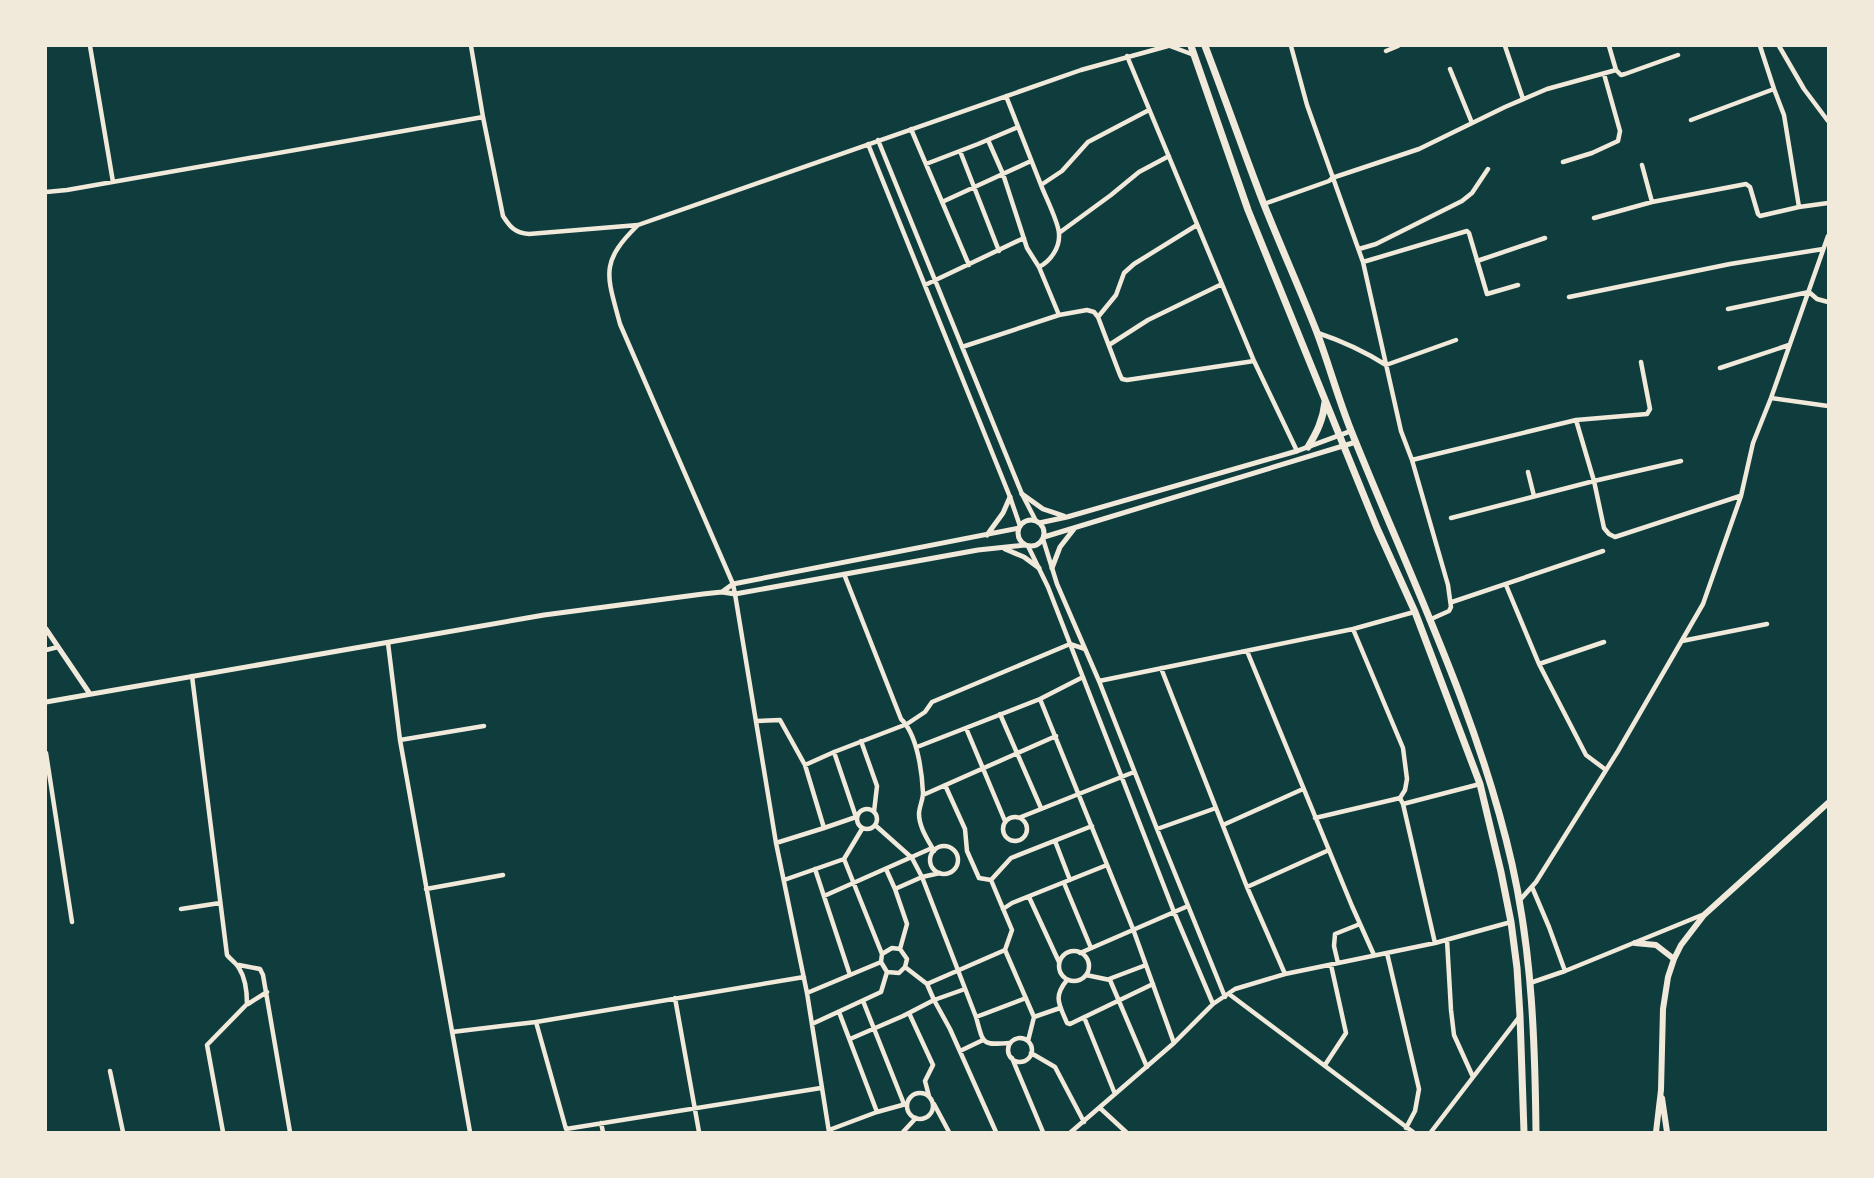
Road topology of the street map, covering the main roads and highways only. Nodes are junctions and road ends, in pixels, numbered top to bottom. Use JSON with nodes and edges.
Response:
{"nodes":[{"id":1,"x":1191,"y":46,"type":"edge"},
{"id":2,"x":1205,"y":46,"type":"edge"},
{"id":3,"x":1325,"y":402,"type":"junction"},
{"id":4,"x":1308,"y":447,"type":"road end"},
{"id":5,"x":1829,"y":803,"type":"edge"},
{"id":6,"x":1635,"y":943,"type":"road end"},
{"id":7,"x":1674,"y":959,"type":"junction"},
{"id":8,"x":1661,"y":1090,"type":"junction"},
{"id":9,"x":1537,"y":1131,"type":"edge"},
{"id":10,"x":1524,"y":1132,"type":"edge"},
{"id":11,"x":1657,"y":1132,"type":"edge"},
{"id":12,"x":1667,"y":1132,"type":"edge"}],
"edges":[{"from":1,"to":3,"type":"highway"},
{"from":2,"to":9,"type":"highway"},
{"from":3,"to":4,"type":"highway"},
{"from":3,"to":10,"type":"highway"},
{"from":5,"to":7,"type":"main road"},
{"from":6,"to":7,"type":"main road"},
{"from":7,"to":8,"type":"main road"},
{"from":8,"to":11,"type":"main road"},
{"from":8,"to":12,"type":"main road"}]}
